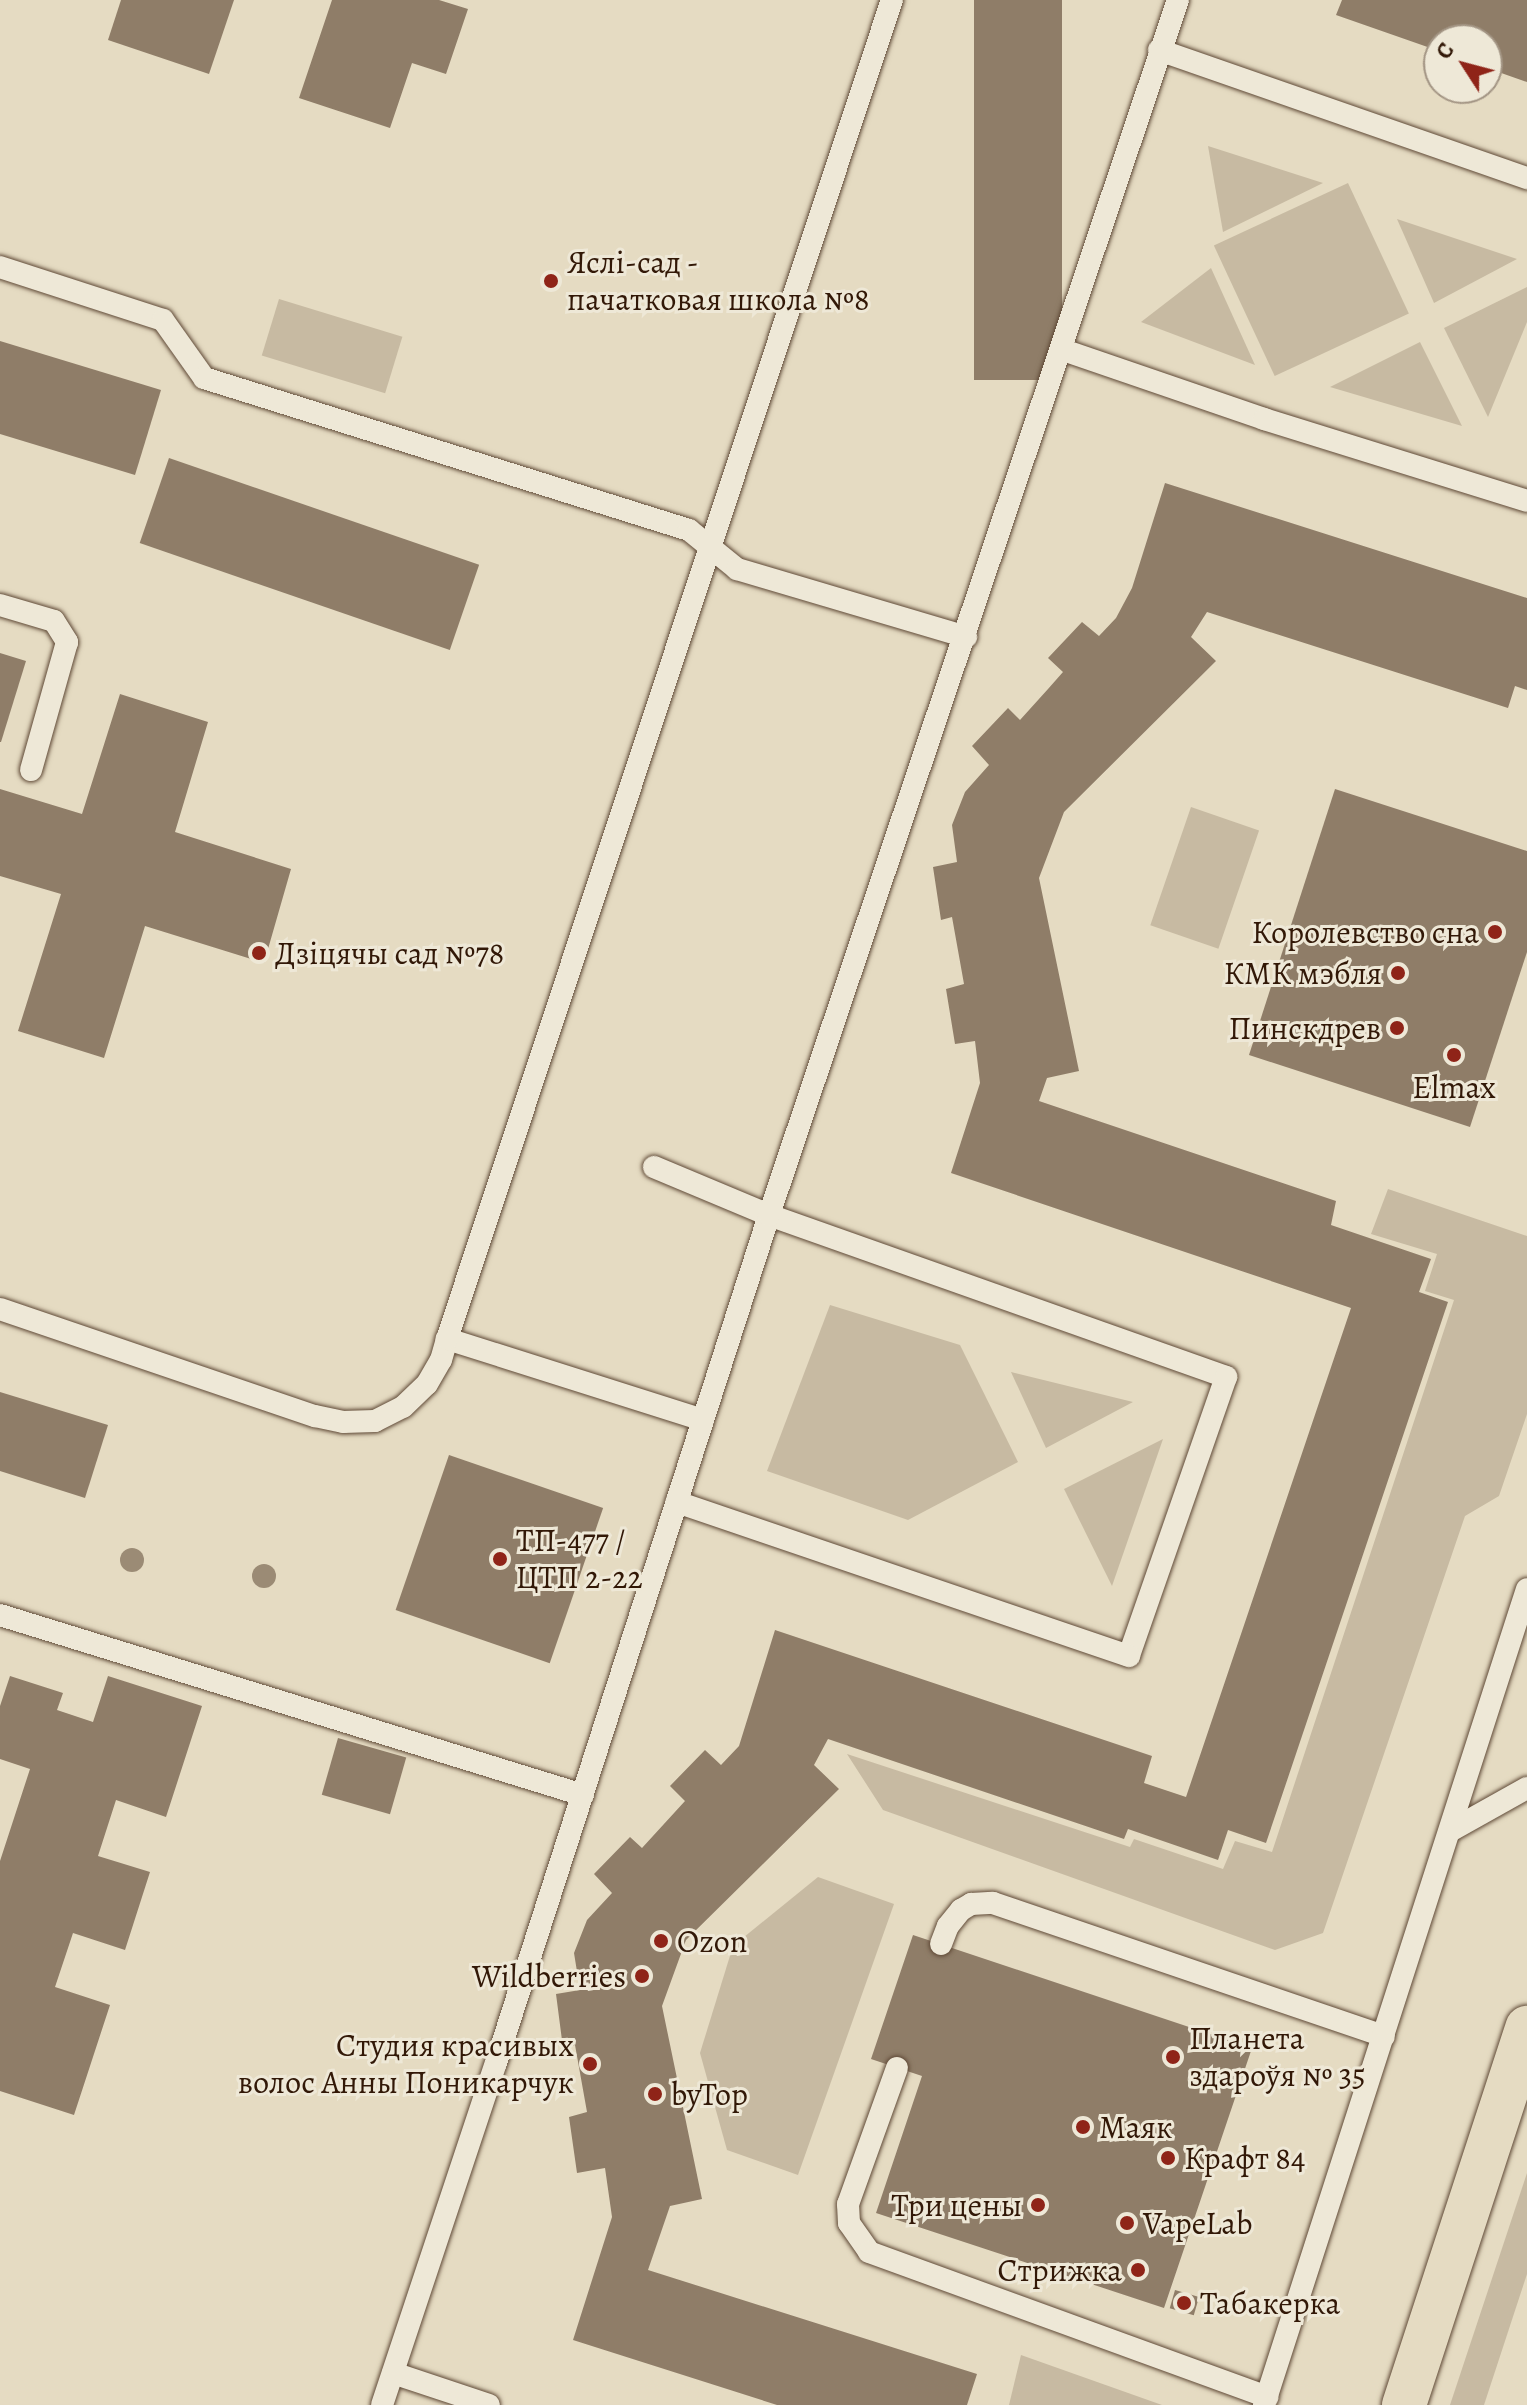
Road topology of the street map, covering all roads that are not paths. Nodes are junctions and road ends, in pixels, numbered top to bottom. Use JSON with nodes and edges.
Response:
{"nodes":[{"id":1,"x":892,"y":0,"type":"edge"},
{"id":2,"x":1178,"y":0,"type":"edge"},
{"id":3,"x":1159,"y":50,"type":"junction"},
{"id":4,"x":1527,"y":178,"type":"edge"},
{"id":5,"x":0,"y":267,"type":"edge"},
{"id":6,"x":1063,"y":350,"type":"junction"},
{"id":7,"x":1527,"y":501,"type":"edge"},
{"id":8,"x":708,"y":548,"type":"junction"},
{"id":9,"x":0,"y":605,"type":"edge"},
{"id":10,"x":966,"y":637,"type":"junction"},
{"id":11,"x":31,"y":770,"type":"dead end"},
{"id":12,"x":654,"y":1167,"type":"dead end"},
{"id":13,"x":769,"y":1215,"type":"junction"},
{"id":14,"x":0,"y":1309,"type":"edge"},
{"id":15,"x":447,"y":1339,"type":"junction"},
{"id":16,"x":703,"y":1420,"type":"junction"},
{"id":17,"x":676,"y":1502,"type":"junction"},
{"id":18,"x":1527,"y":1589,"type":"edge"},
{"id":19,"x":0,"y":1615,"type":"edge"},
{"id":20,"x":1527,"y":1788,"type":"edge"},
{"id":21,"x":583,"y":1795,"type":"junction"},
{"id":22,"x":1450,"y":1831,"type":"junction"},
{"id":23,"x":941,"y":1944,"type":"dead end"},
{"id":24,"x":1527,"y":2028,"type":"edge"},
{"id":25,"x":1384,"y":2036,"type":"junction"},
{"id":26,"x":897,"y":2068,"type":"dead end"},
{"id":27,"x":393,"y":2373,"type":"junction"},
{"id":28,"x":1266,"y":2401,"type":"edge"},
{"id":29,"x":382,"y":2405,"type":"edge"},
{"id":30,"x":489,"y":2405,"type":"edge"},
{"id":31,"x":1404,"y":2405,"type":"edge"}],
"edges":[{"from":1,"to":8,"type":"lane"},
{"from":2,"to":3,"type":"lane"},
{"from":3,"to":4,"type":"lane"},
{"from":3,"to":6,"type":"lane"},
{"from":5,"to":8,"type":"lane"},
{"from":6,"to":7,"type":"lane"},
{"from":6,"to":10,"type":"lane"},
{"from":8,"to":10,"type":"lane"},
{"from":8,"to":15,"type":"lane"},
{"from":9,"to":11,"type":"lane"},
{"from":10,"to":13,"type":"lane"},
{"from":12,"to":13,"type":"lane"},
{"from":13,"to":16,"type":"lane"},
{"from":13,"to":17,"type":"lane"},
{"from":14,"to":15,"type":"lane"},
{"from":15,"to":16,"type":"lane"},
{"from":16,"to":17,"type":"lane"},
{"from":17,"to":21,"type":"lane"},
{"from":18,"to":22,"type":"lane"},
{"from":19,"to":21,"type":"lane"},
{"from":20,"to":22,"type":"lane"},
{"from":21,"to":27,"type":"lane"},
{"from":22,"to":25,"type":"lane"},
{"from":23,"to":25,"type":"lane"},
{"from":24,"to":31,"type":"highway"},
{"from":25,"to":28,"type":"lane"},
{"from":26,"to":28,"type":"lane"},
{"from":27,"to":29,"type":"lane"},
{"from":27,"to":30,"type":"lane"}]}
